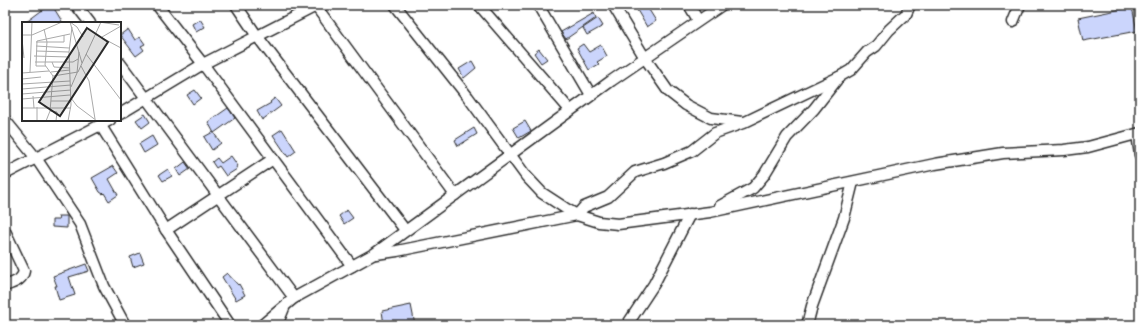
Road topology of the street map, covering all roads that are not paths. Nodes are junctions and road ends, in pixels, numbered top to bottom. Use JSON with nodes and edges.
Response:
{"nodes":[{"id":1,"x":76,"y":5,"type":"edge"},
{"id":2,"x":157,"y":5,"type":"edge"},
{"id":3,"x":236,"y":5,"type":"edge"},
{"id":4,"x":316,"y":5,"type":"edge"},
{"id":5,"x":395,"y":5,"type":"edge"},
{"id":6,"x":479,"y":5,"type":"edge"},
{"id":7,"x":538,"y":5,"type":"edge"},
{"id":8,"x":613,"y":5,"type":"edge"},
{"id":9,"x":689,"y":5,"type":"edge"},
{"id":10,"x":722,"y":5,"type":"edge"},
{"id":11,"x":910,"y":5,"type":"edge"},
{"id":12,"x":1020,"y":5,"type":"edge"},
{"id":13,"x":698,"y":20,"type":"junction"},
{"id":14,"x":89,"y":22,"type":"edge"},
{"id":15,"x":1013,"y":22,"type":"dead end"},
{"id":16,"x":257,"y":36,"type":"junction"},
{"id":17,"x":645,"y":58,"type":"junction"},
{"id":18,"x":121,"y":64,"type":"edge"},
{"id":19,"x":203,"y":64,"type":"junction"},
{"id":20,"x":839,"y":77,"type":"junction"},
{"id":21,"x":591,"y":95,"type":"junction"},
{"id":22,"x":146,"y":99,"type":"junction"},
{"id":23,"x":570,"y":110,"type":"junction"},
{"id":24,"x":121,"y":113,"type":"edge"},
{"id":25,"x":5,"y":120,"type":"edge"},
{"id":26,"x":108,"y":121,"type":"edge"},
{"id":27,"x":743,"y":123,"type":"junction"},
{"id":28,"x":101,"y":126,"type":"junction"},
{"id":29,"x":1138,"y":134,"type":"edge"},
{"id":30,"x":509,"y":154,"type":"junction"},
{"id":31,"x":1140,"y":155,"type":"edge"},
{"id":32,"x":36,"y":158,"type":"junction"},
{"id":33,"x":273,"y":159,"type":"junction"},
{"id":34,"x":5,"y":174,"type":"edge"},
{"id":35,"x":853,"y":182,"type":"junction"},
{"id":36,"x":455,"y":195,"type":"junction"},
{"id":37,"x":218,"y":196,"type":"junction"},
{"id":38,"x":710,"y":212,"type":"junction"},
{"id":39,"x":690,"y":214,"type":"junction"},
{"id":40,"x":577,"y":215,"type":"junction"},
{"id":41,"x":166,"y":230,"type":"junction"},
{"id":42,"x":405,"y":230,"type":"junction"},
{"id":43,"x":5,"y":231,"type":"edge"},
{"id":44,"x":374,"y":254,"type":"junction"},
{"id":45,"x":352,"y":266,"type":"junction"},
{"id":46,"x":5,"y":286,"type":"edge"},
{"id":47,"x":294,"y":298,"type":"junction"},
{"id":48,"x":284,"y":306,"type":"junction"},
{"id":49,"x":125,"y":325,"type":"edge"},
{"id":50,"x":230,"y":325,"type":"edge"},
{"id":51,"x":262,"y":325,"type":"edge"},
{"id":52,"x":277,"y":325,"type":"edge"},
{"id":53,"x":627,"y":325,"type":"edge"},
{"id":54,"x":807,"y":325,"type":"edge"}],
"edges":[{"from":1,"to":14,"type":"street"},
{"from":2,"to":19,"type":"street"},
{"from":3,"to":16,"type":"street"},
{"from":4,"to":16,"type":"street"},
{"from":4,"to":36,"type":"street"},
{"from":5,"to":30,"type":"street"},
{"from":6,"to":23,"type":"street"},
{"from":7,"to":21,"type":"street"},
{"from":8,"to":17,"type":"street"},
{"from":9,"to":13,"type":"street"},
{"from":10,"to":13,"type":"street"},
{"from":11,"to":20,"type":"street"},
{"from":12,"to":15,"type":"street"},
{"from":13,"to":17,"type":"street"},
{"from":16,"to":19,"type":"street"},
{"from":16,"to":42,"type":"street"},
{"from":17,"to":21,"type":"street"},
{"from":17,"to":27,"type":"street"},
{"from":18,"to":22,"type":"street"},
{"from":19,"to":22,"type":"street"},
{"from":19,"to":33,"type":"street"},
{"from":20,"to":27,"type":"street"},
{"from":20,"to":38,"type":"street"},
{"from":21,"to":23,"type":"street"},
{"from":22,"to":24,"type":"street"},
{"from":22,"to":37,"type":"street"},
{"from":23,"to":30,"type":"street"},
{"from":25,"to":32,"type":"street"},
{"from":26,"to":28,"type":"street"},
{"from":27,"to":40,"type":"street"},
{"from":28,"to":32,"type":"street"},
{"from":28,"to":41,"type":"street"},
{"from":29,"to":31,"type":"street"},
{"from":29,"to":35,"type":"street"},
{"from":30,"to":36,"type":"street"},
{"from":30,"to":40,"type":"street"},
{"from":32,"to":34,"type":"street"},
{"from":32,"to":49,"type":"street"},
{"from":33,"to":37,"type":"street"},
{"from":33,"to":45,"type":"street"},
{"from":35,"to":38,"type":"street"},
{"from":35,"to":54,"type":"street"},
{"from":36,"to":42,"type":"street"},
{"from":37,"to":41,"type":"street"},
{"from":37,"to":47,"type":"street"},
{"from":38,"to":39,"type":"street"},
{"from":39,"to":40,"type":"street"},
{"from":39,"to":53,"type":"street"},
{"from":40,"to":44,"type":"street"},
{"from":41,"to":50,"type":"street"},
{"from":42,"to":44,"type":"street"},
{"from":43,"to":46,"type":"street"},
{"from":44,"to":45,"type":"street"},
{"from":45,"to":47,"type":"street"},
{"from":47,"to":48,"type":"street"},
{"from":48,"to":51,"type":"street"},
{"from":48,"to":52,"type":"street"}]}
